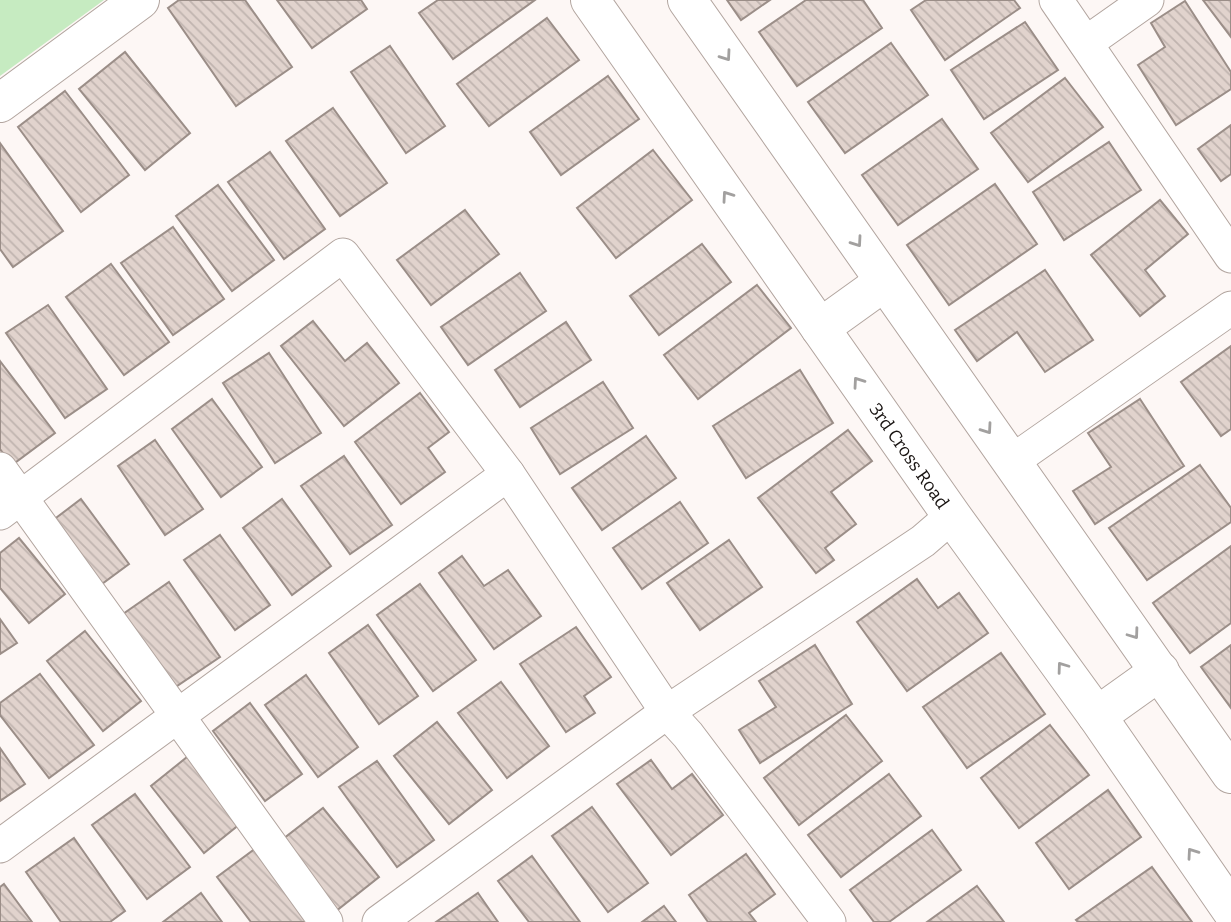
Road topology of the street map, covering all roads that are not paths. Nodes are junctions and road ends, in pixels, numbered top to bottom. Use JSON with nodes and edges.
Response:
{"nodes":[{"id":1,"x":140,"y":0,"type":"edge"},
{"id":2,"x":590,"y":0,"type":"edge"},
{"id":3,"x":687,"y":0,"type":"edge"},
{"id":4,"x":1056,"y":0,"type":"edge"},
{"id":5,"x":1147,"y":0,"type":"edge"},
{"id":6,"x":1086,"y":43,"type":"junction"},
{"id":7,"x":0,"y":103,"type":"edge"},
{"id":8,"x":1231,"y":256,"type":"edge"},
{"id":9,"x":884,"y":282,"type":"junction"},
{"id":10,"x":1231,"y":308,"type":"edge"},
{"id":11,"x":820,"y":328,"type":"junction"},
{"id":12,"x":1010,"y":462,"type":"junction"},
{"id":13,"x":0,"y":469,"type":"edge"},
{"id":14,"x":509,"y":474,"type":"junction"},
{"id":15,"x":10,"y":505,"type":"edge"},
{"id":16,"x":952,"y":516,"type":"junction"},
{"id":17,"x":1160,"y":671,"type":"junction"},
{"id":18,"x":667,"y":712,"type":"junction"},
{"id":19,"x":178,"y":716,"type":"junction"},
{"id":20,"x":1097,"y":716,"type":"junction"},
{"id":21,"x":1231,"y":774,"type":"edge"},
{"id":22,"x":0,"y":846,"type":"edge"},
{"id":23,"x":1231,"y":909,"type":"edge"},
{"id":24,"x":326,"y":922,"type":"edge"},
{"id":25,"x":379,"y":922,"type":"edge"},
{"id":26,"x":829,"y":922,"type":"edge"}],
"edges":[{"from":1,"to":7,"type":"street"},
{"from":11,"to":2,"type":"street","name":"3rd Cross Road","one_way":true},
{"from":3,"to":9,"type":"street","one_way":true},
{"from":4,"to":6,"type":"street"},
{"from":5,"to":6,"type":"street"},
{"from":6,"to":8,"type":"street"},
{"from":9,"to":11,"type":"street"},
{"from":9,"to":12,"type":"street","one_way":true},
{"from":10,"to":12,"type":"street"},
{"from":16,"to":11,"type":"street","name":"3rd Cross Road","one_way":true},
{"from":12,"to":17,"type":"street","one_way":true},
{"from":13,"to":15,"type":"street"},
{"from":14,"to":15,"type":"street"},
{"from":14,"to":18,"type":"street"},
{"from":14,"to":19,"type":"street"},
{"from":15,"to":19,"type":"street"},
{"from":16,"to":18,"type":"street"},
{"from":20,"to":16,"type":"street","name":"3rd Cross Road","one_way":true},
{"from":17,"to":20,"type":"street"},
{"from":17,"to":21,"type":"street"},
{"from":18,"to":25,"type":"street"},
{"from":18,"to":26,"type":"street"},
{"from":19,"to":22,"type":"street"},
{"from":19,"to":24,"type":"street"},
{"from":23,"to":20,"type":"street","name":"3rd Cross Road","one_way":true}]}
